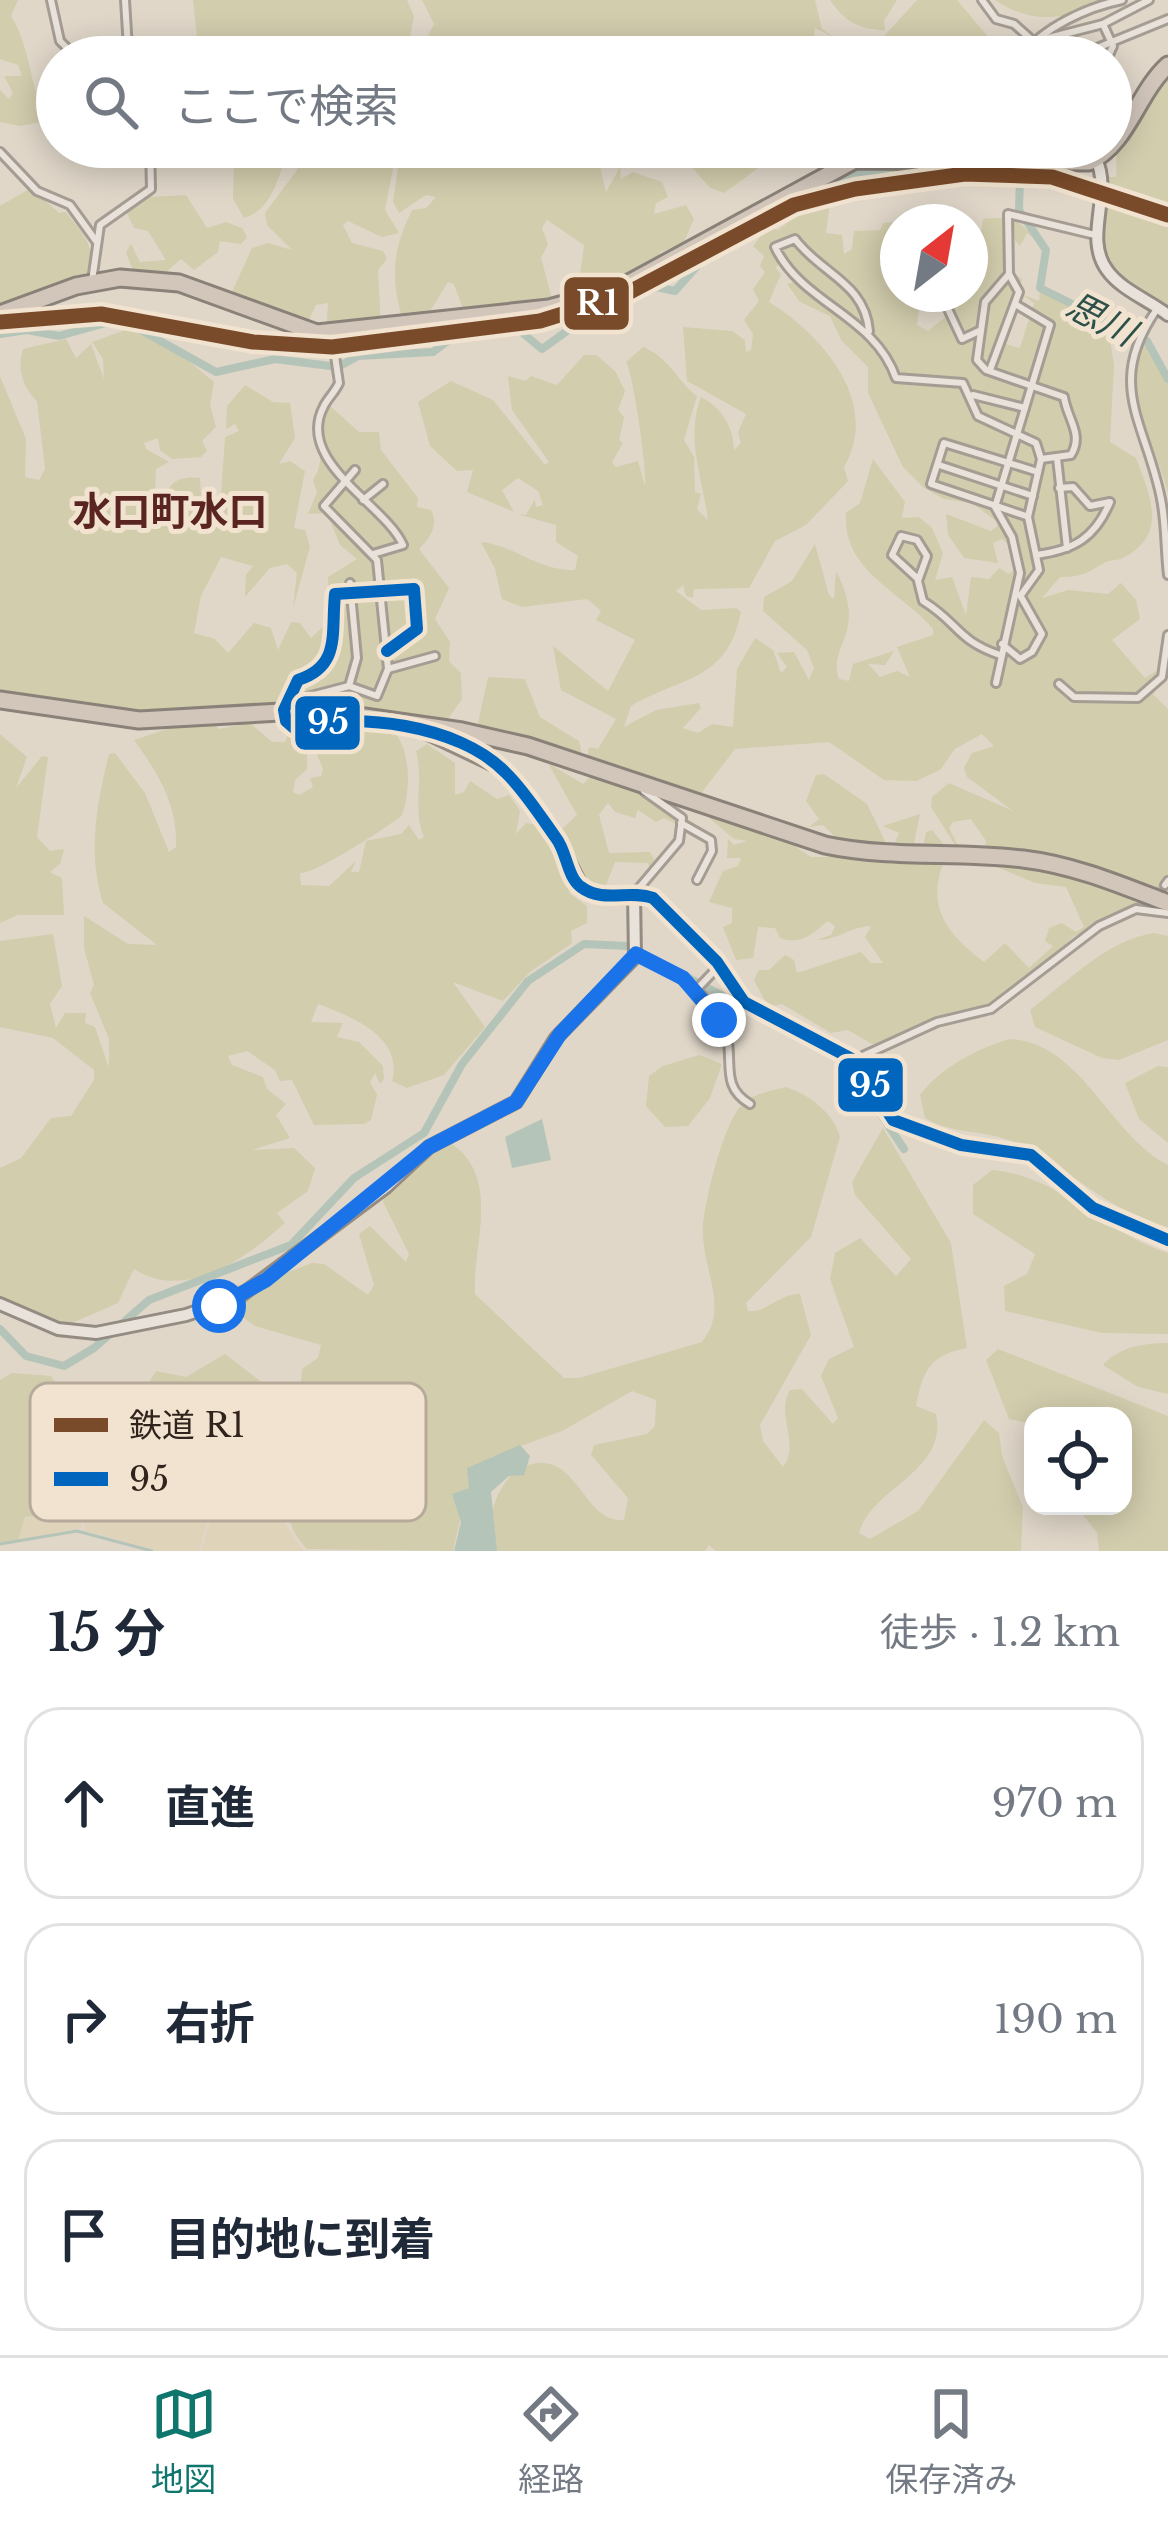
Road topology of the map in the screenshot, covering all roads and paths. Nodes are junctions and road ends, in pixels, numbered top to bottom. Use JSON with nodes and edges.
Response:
{"nodes":[{"id":1,"x":51,"y":0,"type":"edge"},
{"id":2,"x":124,"y":0,"type":"edge"},
{"id":3,"x":982,"y":0,"type":"edge"},
{"id":4,"x":1122,"y":0,"type":"edge"},
{"id":5,"x":1149,"y":0,"type":"edge"},
{"id":6,"x":1099,"y":1,"type":"edge"},
{"id":7,"x":1168,"y":19,"type":"edge"},
{"id":8,"x":1103,"y":24,"type":"junction"},
{"id":9,"x":60,"y":36,"type":"edge"},
{"id":10,"x":127,"y":36,"type":"edge"},
{"id":11,"x":1027,"y":36,"type":"edge"},
{"id":12,"x":1043,"y":36,"type":"edge"},
{"id":13,"x":1056,"y":36,"type":"edge"},
{"id":14,"x":1109,"y":36,"type":"edge"},
{"id":15,"x":1132,"y":37,"type":"edge"},
{"id":16,"x":1168,"y":65,"type":"edge"},
{"id":17,"x":1132,"y":111,"type":"edge"},
{"id":18,"x":0,"y":152,"type":"edge"},
{"id":19,"x":150,"y":168,"type":"edge"},
{"id":20,"x":832,"y":168,"type":"edge"},
{"id":21,"x":1099,"y":168,"type":"edge"},
{"id":22,"x":1097,"y":235,"type":"junction"},
{"id":23,"x":96,"y":241,"type":"junction"},
{"id":24,"x":1009,"y":274,"type":"junction"},
{"id":25,"x":92,"y":281,"type":"junction"},
{"id":26,"x":1016,"y":304,"type":"junction"},
{"id":27,"x":949,"y":312,"type":"edge"},
{"id":28,"x":1163,"y":312,"type":"edge"},
{"id":29,"x":0,"y":314,"type":"edge"},
{"id":30,"x":308,"y":331,"type":"junction"},
{"id":31,"x":869,"y":331,"type":"junction"},
{"id":32,"x":980,"y":331,"type":"junction"},
{"id":33,"x":990,"y":370,"type":"junction"},
{"id":34,"x":1032,"y":385,"type":"junction"},
{"id":35,"x":973,"y":395,"type":"junction"},
{"id":36,"x":1025,"y":408,"type":"junction"},
{"id":37,"x":1017,"y":433,"type":"junction"},
{"id":38,"x":1057,"y":458,"type":"junction"},
{"id":39,"x":1041,"y":460,"type":"junction"},
{"id":40,"x":1008,"y":463,"type":"junction"},
{"id":41,"x":938,"y":464,"type":"junction"},
{"id":42,"x":355,"y":470,"type":"dead end"},
{"id":43,"x":1038,"y":472,"type":"junction"},
{"id":44,"x":344,"y":481,"type":"junction"},
{"id":45,"x":383,"y":484,"type":"dead end"},
{"id":46,"x":1001,"y":485,"type":"junction"},
{"id":47,"x":1059,"y":488,"type":"junction"},
{"id":48,"x":1033,"y":496,"type":"junction"},
{"id":49,"x":363,"y":500,"type":"junction"},
{"id":50,"x":995,"y":507,"type":"junction"},
{"id":51,"x":1028,"y":517,"type":"junction"},
{"id":52,"x":1067,"y":548,"type":"junction"},
{"id":53,"x":373,"y":554,"type":"junction"},
{"id":54,"x":1036,"y":555,"type":"junction"},
{"id":55,"x":1168,"y":575,"type":"edge"},
{"id":56,"x":918,"y":579,"type":"junction"},
{"id":57,"x":350,"y":583,"type":"dead end"},
{"id":58,"x":380,"y":591,"type":"junction"},
{"id":59,"x":351,"y":594,"type":"junction"},
{"id":60,"x":1018,"y":594,"type":"junction"},
{"id":61,"x":1168,"y":635,"type":"edge"},
{"id":62,"x":1002,"y":644,"type":"junction"},
{"id":63,"x":387,"y":651,"type":"junction"},
{"id":64,"x":1000,"y":655,"type":"junction"},
{"id":65,"x":435,"y":656,"type":"dead end"},
{"id":66,"x":388,"y":670,"type":"junction"},
{"id":67,"x":996,"y":683,"type":"dead end"},
{"id":68,"x":1059,"y":684,"type":"dead end"},
{"id":69,"x":349,"y":686,"type":"junction"},
{"id":70,"x":0,"y":700,"type":"edge"},
{"id":71,"x":288,"y":710,"type":"junction"},
{"id":72,"x":642,"y":784,"type":"junction"},
{"id":73,"x":681,"y":823,"type":"junction"},
{"id":74,"x":697,"y":880,"type":"dead end"},
{"id":75,"x":634,"y":894,"type":"junction"},
{"id":76,"x":1168,"y":903,"type":"edge"},
{"id":77,"x":1168,"y":913,"type":"edge"},
{"id":78,"x":637,"y":951,"type":"junction"},
{"id":79,"x":720,"y":965,"type":"junction"},
{"id":80,"x":701,"y":985,"type":"junction"},
{"id":81,"x":743,"y":1006,"type":"junction"},
{"id":82,"x":719,"y":1020,"type":"junction"},
{"id":83,"x":854,"y":1060,"type":"junction"},
{"id":84,"x":750,"y":1104,"type":"dead end"},
{"id":85,"x":1168,"y":1240,"type":"edge"},
{"id":86,"x":0,"y":1304,"type":"edge"}],
"edges":[{"from":1,"to":9,"type":"street"},
{"from":2,"to":10,"type":"street"},
{"from":3,"to":11,"type":"street"},
{"from":4,"to":6,"type":"street"},
{"from":5,"to":8,"type":"street"},
{"from":6,"to":12,"type":"street"},
{"from":7,"to":15,"type":"street"},
{"from":8,"to":13,"type":"street"},
{"from":8,"to":14,"type":"street"},
{"from":16,"to":17,"type":"highway"},
{"from":18,"to":23,"type":"street"},
{"from":19,"to":23,"type":"street"},
{"from":20,"to":30,"type":"highway"},
{"from":21,"to":22,"type":"main road"},
{"from":22,"to":24,"type":"street"},
{"from":22,"to":28,"type":"main road"},
{"from":23,"to":25,"type":"street"},
{"from":24,"to":26,"type":"street"},
{"from":24,"to":32,"type":"street"},
{"from":25,"to":29,"type":"highway"},
{"from":25,"to":30,"type":"highway"},
{"from":26,"to":33,"type":"street"},
{"from":26,"to":34,"type":"street"},
{"from":27,"to":32,"type":"street"},
{"from":28,"to":55,"type":"street"},
{"from":30,"to":44,"type":"street"},
{"from":31,"to":31,"type":"street"},
{"from":31,"to":35,"type":"street"},
{"from":32,"to":33,"type":"street"},
{"from":33,"to":34,"type":"street"},
{"from":34,"to":36,"type":"street"},
{"from":34,"to":38,"type":"street"},
{"from":35,"to":36,"type":"street"},
{"from":35,"to":37,"type":"street"},
{"from":36,"to":37,"type":"street"},
{"from":37,"to":39,"type":"street"},
{"from":37,"to":40,"type":"street"},
{"from":38,"to":39,"type":"street"},
{"from":38,"to":47,"type":"street"},
{"from":39,"to":43,"type":"street"},
{"from":40,"to":41,"type":"street"},
{"from":40,"to":43,"type":"street"},
{"from":40,"to":46,"type":"street"},
{"from":41,"to":46,"type":"street"},
{"from":41,"to":50,"type":"street"},
{"from":42,"to":44,"type":"street"},
{"from":43,"to":48,"type":"street"},
{"from":44,"to":49,"type":"street"},
{"from":44,"to":53,"type":"street"},
{"from":45,"to":49,"type":"street"},
{"from":46,"to":48,"type":"street"},
{"from":46,"to":50,"type":"street"},
{"from":47,"to":52,"type":"street"},
{"from":47,"to":52,"type":"street"},
{"from":48,"to":51,"type":"street"},
{"from":49,"to":53,"type":"street"},
{"from":50,"to":51,"type":"street"},
{"from":50,"to":60,"type":"street"},
{"from":51,"to":54,"type":"street"},
{"from":52,"to":54,"type":"street"},
{"from":53,"to":58,"type":"street"},
{"from":54,"to":60,"type":"street"},
{"from":56,"to":56,"type":"street"},
{"from":56,"to":64,"type":"street"},
{"from":57,"to":59,"type":"street"},
{"from":58,"to":59,"type":"street"},
{"from":58,"to":63,"type":"street"},
{"from":58,"to":63,"type":"street"},
{"from":59,"to":69,"type":"street"},
{"from":59,"to":71,"type":"street"},
{"from":60,"to":62,"type":"street"},
{"from":60,"to":62,"type":"street"},
{"from":61,"to":68,"type":"street"},
{"from":62,"to":64,"type":"street"},
{"from":63,"to":66,"type":"street"},
{"from":64,"to":67,"type":"street"},
{"from":65,"to":66,"type":"street"},
{"from":66,"to":69,"type":"street"},
{"from":69,"to":71,"type":"street"},
{"from":70,"to":71,"type":"highway"},
{"from":71,"to":72,"type":"highway"},
{"from":71,"to":75,"type":"main road"},
{"from":72,"to":73,"type":"street"},
{"from":72,"to":76,"type":"highway"},
{"from":73,"to":74,"type":"street"},
{"from":73,"to":75,"type":"street"},
{"from":75,"to":78,"type":"main road"},
{"from":75,"to":79,"type":"main road"},
{"from":77,"to":83,"type":"street"},
{"from":78,"to":80,"type":"street"},
{"from":78,"to":86,"type":"main road"},
{"from":79,"to":80,"type":"street"},
{"from":79,"to":81,"type":"main road"},
{"from":80,"to":82,"type":"street"},
{"from":81,"to":82,"type":"street"},
{"from":81,"to":83,"type":"main road"},
{"from":82,"to":84,"type":"street"},
{"from":83,"to":85,"type":"main road"}]}
